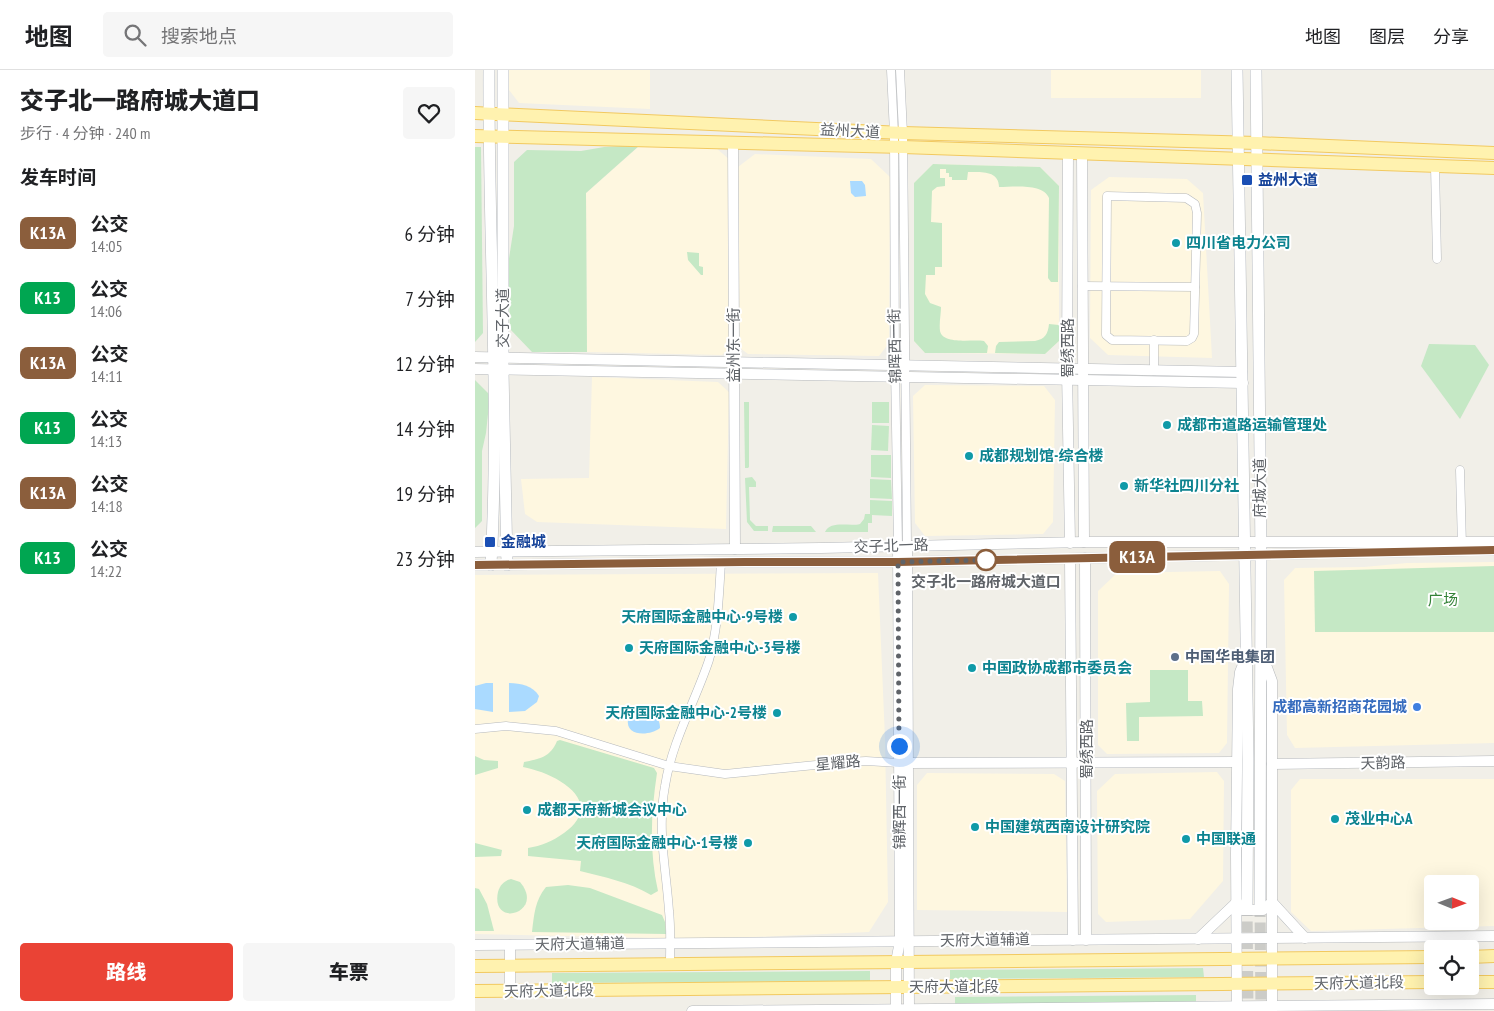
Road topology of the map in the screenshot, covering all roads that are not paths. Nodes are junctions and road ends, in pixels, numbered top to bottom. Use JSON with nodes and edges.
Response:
{"nodes":[{"id":1,"x":489,"y":70,"type":"edge"},
{"id":2,"x":503,"y":70,"type":"edge"},
{"id":3,"x":891,"y":70,"type":"edge"},
{"id":4,"x":901,"y":70,"type":"edge"},
{"id":5,"x":1237,"y":70,"type":"edge"},
{"id":6,"x":1256,"y":70,"type":"edge"},
{"id":7,"x":475,"y":114,"type":"edge"},
{"id":8,"x":489,"y":114,"type":"junction"},
{"id":9,"x":503,"y":115,"type":"junction"},
{"id":10,"x":898,"y":133,"type":"junction"},
{"id":11,"x":475,"y":136,"type":"edge"},
{"id":12,"x":488,"y":136,"type":"junction"},
{"id":13,"x":502,"y":137,"type":"junction"},
{"id":14,"x":733,"y":142,"type":"junction"},
{"id":15,"x":1239,"y":143,"type":"junction"},
{"id":16,"x":1257,"y":143,"type":"junction"},
{"id":17,"x":898,"y":147,"type":"junction"},
{"id":18,"x":1068,"y":153,"type":"junction"},
{"id":19,"x":1494,"y":153,"type":"edge"},
{"id":20,"x":1082,"y":154,"type":"junction"},
{"id":21,"x":1239,"y":160,"type":"junction"},
{"id":22,"x":1257,"y":160,"type":"junction"},
{"id":23,"x":1435,"y":166,"type":"junction"},
{"id":24,"x":1494,"y":168,"type":"edge"},
{"id":25,"x":1437,"y":259,"type":"dead end"},
{"id":26,"x":1082,"y":286,"type":"junction"},
{"id":27,"x":1106,"y":286,"type":"junction"},
{"id":28,"x":1195,"y":287,"type":"junction"},
{"id":29,"x":1154,"y":340,"type":"junction"},
{"id":30,"x":475,"y":357,"type":"edge"},
{"id":31,"x":498,"y":357,"type":"junction"},
{"id":32,"x":734,"y":363,"type":"junction"},
{"id":33,"x":900,"y":366,"type":"junction"},
{"id":34,"x":475,"y":370,"type":"edge"},
{"id":35,"x":498,"y":370,"type":"junction"},
{"id":36,"x":1154,"y":371,"type":"junction"},
{"id":37,"x":734,"y":374,"type":"junction"},
{"id":38,"x":1067,"y":375,"type":"junction"},
{"id":39,"x":1082,"y":375,"type":"junction"},
{"id":40,"x":900,"y":377,"type":"junction"},
{"id":41,"x":1243,"y":378,"type":"junction"},
{"id":42,"x":1460,"y":470,"type":"dead end"},
{"id":43,"x":1084,"y":542,"type":"junction"},
{"id":44,"x":1245,"y":542,"type":"junction"},
{"id":45,"x":1260,"y":542,"type":"junction"},
{"id":46,"x":1494,"y":542,"type":"edge"},
{"id":47,"x":1069,"y":543,"type":"junction"},
{"id":48,"x":903,"y":545,"type":"junction"},
{"id":49,"x":1462,"y":547,"type":"junction"},
{"id":50,"x":735,"y":549,"type":"junction"},
{"id":51,"x":1494,"y":550,"type":"edge"},
{"id":52,"x":507,"y":551,"type":"junction"},
{"id":53,"x":475,"y":552,"type":"edge"},
{"id":54,"x":492,"y":552,"type":"junction"},
{"id":55,"x":1245,"y":555,"type":"junction"},
{"id":56,"x":1261,"y":555,"type":"junction"},
{"id":57,"x":1085,"y":558,"type":"junction"},
{"id":58,"x":1070,"y":559,"type":"junction"},
{"id":59,"x":721,"y":562,"type":"junction"},
{"id":60,"x":903,"y":562,"type":"junction"},
{"id":61,"x":491,"y":564,"type":"junction"},
{"id":62,"x":475,"y":565,"type":"edge"},
{"id":63,"x":507,"y":565,"type":"junction"},
{"id":64,"x":1261,"y":650,"type":"junction"},
{"id":65,"x":1246,"y":656,"type":"junction"},
{"id":66,"x":475,"y":729,"type":"edge"},
{"id":67,"x":1494,"y":761,"type":"edge"},
{"id":68,"x":1072,"y":762,"type":"junction"},
{"id":69,"x":1087,"y":762,"type":"junction"},
{"id":70,"x":1237,"y":762,"type":"junction"},
{"id":71,"x":903,"y":763,"type":"junction"},
{"id":72,"x":1272,"y":764,"type":"junction"},
{"id":73,"x":669,"y":766,"type":"junction"},
{"id":74,"x":1272,"y":902,"type":"junction"},
{"id":75,"x":1242,"y":903,"type":"junction"},
{"id":76,"x":1260,"y":906,"type":"tunnel mouth"},
{"id":77,"x":1494,"y":936,"type":"edge"},
{"id":78,"x":1237,"y":938,"type":"junction"},
{"id":79,"x":1272,"y":938,"type":"junction"},
{"id":80,"x":1305,"y":938,"type":"junction"},
{"id":81,"x":1198,"y":939,"type":"junction"},
{"id":82,"x":1073,"y":940,"type":"junction"},
{"id":83,"x":1086,"y":940,"type":"junction"},
{"id":84,"x":905,"y":941,"type":"junction"},
{"id":85,"x":670,"y":943,"type":"junction"},
{"id":86,"x":475,"y":945,"type":"edge"},
{"id":87,"x":510,"y":945,"type":"junction"},
{"id":88,"x":1479,"y":956,"type":"edge"},
{"id":89,"x":1494,"y":956,"type":"edge"},
{"id":90,"x":1424,"y":957,"type":"edge"},
{"id":91,"x":1272,"y":958,"type":"junction"},
{"id":92,"x":1237,"y":959,"type":"junction"},
{"id":93,"x":896,"y":962,"type":"junction"},
{"id":94,"x":909,"y":962,"type":"junction"},
{"id":95,"x":671,"y":964,"type":"junction"},
{"id":96,"x":510,"y":965,"type":"junction"},
{"id":97,"x":475,"y":966,"type":"edge"},
{"id":98,"x":1424,"y":982,"type":"edge"},
{"id":99,"x":1479,"y":982,"type":"edge"},
{"id":100,"x":1494,"y":982,"type":"edge"},
{"id":101,"x":1237,"y":984,"type":"junction"},
{"id":102,"x":1272,"y":984,"type":"junction"},
{"id":103,"x":903,"y":987,"type":"junction"},
{"id":104,"x":475,"y":991,"type":"edge"},
{"id":105,"x":510,"y":991,"type":"junction"},
{"id":106,"x":1494,"y":1004,"type":"edge"},
{"id":107,"x":1237,"y":1008,"type":"edge"},
{"id":108,"x":1272,"y":1008,"type":"edge"},
{"id":109,"x":1307,"y":1008,"type":"edge"},
{"id":110,"x":1044,"y":1009,"type":"edge"},
{"id":111,"x":1112,"y":1009,"type":"edge"},
{"id":112,"x":1206,"y":1009,"type":"edge"},
{"id":113,"x":896,"y":1010,"type":"edge"},
{"id":114,"x":909,"y":1010,"type":"edge"},
{"id":115,"x":692,"y":1011,"type":"edge"}],
"edges":[{"from":1,"to":8,"type":"main road","name":"交子大道"},
{"from":2,"to":9,"type":"main road","name":"交子大道"},
{"from":3,"to":10,"type":"street"},
{"from":4,"to":10,"type":"street"},
{"from":5,"to":15,"type":"main road","name":"府城大道"},
{"from":6,"to":16,"type":"main road","name":"府城大道"},
{"from":7,"to":8,"type":"main road","name":"益州大道"},
{"from":8,"to":9,"type":"main road","name":"益州大道"},
{"from":8,"to":12,"type":"main road","name":"交子大道"},
{"from":9,"to":10,"type":"main road","name":"益州大道"},
{"from":9,"to":13,"type":"main road","name":"交子大道"},
{"from":10,"to":15,"type":"main road","name":"益州大道"},
{"from":10,"to":17,"type":"street","name":"锦晖西一街"},
{"from":11,"to":12,"type":"main road","name":"益州大道"},
{"from":12,"to":13,"type":"main road","name":"益州大道"},
{"from":12,"to":31,"type":"main road","name":"交子大道"},
{"from":13,"to":14,"type":"main road","name":"益州大道"},
{"from":13,"to":31,"type":"main road","name":"交子大道"},
{"from":14,"to":17,"type":"main road","name":"益州大道"},
{"from":14,"to":32,"type":"street","name":"益州东一街"},
{"from":15,"to":16,"type":"main road","name":"益州大道"},
{"from":15,"to":21,"type":"main road","name":"府城大道"},
{"from":16,"to":19,"type":"main road","name":"益州大道"},
{"from":16,"to":22,"type":"main road","name":"府城大道"},
{"from":17,"to":18,"type":"main road","name":"益州大道"},
{"from":17,"to":33,"type":"street","name":"锦晖西一街"},
{"from":18,"to":20,"type":"main road","name":"益州大道"},
{"from":18,"to":38,"type":"street","name":"蜀绣西路"},
{"from":20,"to":21,"type":"main road","name":"益州大道"},
{"from":20,"to":26,"type":"street","name":"蜀绣西路"},
{"from":21,"to":22,"type":"main road","name":"益州大道"},
{"from":21,"to":41,"type":"main road","name":"府城大道"},
{"from":22,"to":23,"type":"main road","name":"益州大道"},
{"from":22,"to":45,"type":"main road","name":"府城大道"},
{"from":23,"to":24,"type":"main road","name":"益州大道"},
{"from":23,"to":25,"type":"street"},
{"from":26,"to":27,"type":"street"},
{"from":26,"to":39,"type":"street","name":"蜀绣西路"},
{"from":27,"to":28,"type":"street"},
{"from":27,"to":28,"type":"street"},
{"from":27,"to":29,"type":"street"},
{"from":28,"to":29,"type":"street"},
{"from":29,"to":36,"type":"street"},
{"from":30,"to":31,"type":"street"},
{"from":31,"to":32,"type":"street"},
{"from":31,"to":35,"type":"main road","name":"交子大道"},
{"from":32,"to":33,"type":"street"},
{"from":32,"to":37,"type":"street","name":"益州东一街"},
{"from":33,"to":38,"type":"street"},
{"from":33,"to":40,"type":"street","name":"锦晖西一街"},
{"from":34,"to":35,"type":"street"},
{"from":35,"to":37,"type":"street"},
{"from":35,"to":52,"type":"main road","name":"交子大道"},
{"from":35,"to":54,"type":"main road","name":"交子大道"},
{"from":36,"to":39,"type":"street"},
{"from":36,"to":41,"type":"street"},
{"from":37,"to":40,"type":"street"},
{"from":37,"to":50,"type":"street","name":"益州东一街"},
{"from":38,"to":39,"type":"street"},
{"from":38,"to":40,"type":"street"},
{"from":38,"to":47,"type":"street","name":"蜀绣西路"},
{"from":39,"to":41,"type":"street"},
{"from":39,"to":43,"type":"street","name":"蜀绣西路"},
{"from":40,"to":48,"type":"street","name":"锦晖西一街"},
{"from":41,"to":44,"type":"main road","name":"府城大道"},
{"from":42,"to":49,"type":"street"},
{"from":43,"to":44,"type":"street","name":"交子北一路"},
{"from":43,"to":47,"type":"street","name":"交子北一路"},
{"from":44,"to":45,"type":"street","name":"交子北一路"},
{"from":44,"to":55,"type":"main road","name":"府城大道"},
{"from":45,"to":49,"type":"street","name":"交子北一路"},
{"from":45,"to":56,"type":"main road","name":"府城大道"},
{"from":46,"to":49,"type":"street"},
{"from":47,"to":48,"type":"street","name":"交子北一路"},
{"from":48,"to":50,"type":"street","name":"交子北一路"},
{"from":48,"to":60,"type":"street","name":"锦辉西一街"},
{"from":49,"to":51,"type":"street"},
{"from":49,"to":56,"type":"street","name":"交子北一路"},
{"from":50,"to":52,"type":"street","name":"交子北一路"},
{"from":52,"to":54,"type":"street","name":"交子北一路"},
{"from":52,"to":63,"type":"main road","name":"交子大道"},
{"from":53,"to":54,"type":"street","name":"交子北一路"},
{"from":54,"to":61,"type":"main road","name":"交子大道"},
{"from":55,"to":56,"type":"street","name":"交子北一路"},
{"from":55,"to":57,"type":"street","name":"交子北一路"},
{"from":55,"to":65,"type":"main road","name":"府城大道"},
{"from":56,"to":64,"type":"main road","name":"府城大道"},
{"from":57,"to":58,"type":"street","name":"交子北一路"},
{"from":57,"to":69,"type":"street","name":"蜀绣西路"},
{"from":58,"to":60,"type":"street","name":"交子北一路"},
{"from":58,"to":68,"type":"street","name":"蜀绣西路"},
{"from":59,"to":60,"type":"street","name":"交子北一路"},
{"from":59,"to":63,"type":"street","name":"交子北一路"},
{"from":59,"to":73,"type":"street"},
{"from":60,"to":71,"type":"street","name":"锦辉西一街"},
{"from":61,"to":62,"type":"street","name":"交子北一路"},
{"from":61,"to":63,"type":"street","name":"交子北一路"},
{"from":64,"to":72,"type":"street"},
{"from":64,"to":76,"type":"main road","name":"府城大道"},
{"from":65,"to":70,"type":"street"},
{"from":65,"to":75,"type":"main road","name":"府城大道"},
{"from":66,"to":73,"type":"street","name":"星耀路"},
{"from":67,"to":72,"type":"street","name":"天韵路"},
{"from":68,"to":69,"type":"street","name":"星耀路"},
{"from":68,"to":71,"type":"street","name":"星耀路"},
{"from":68,"to":82,"type":"street","name":"蜀绣西路"},
{"from":69,"to":70,"type":"street","name":"星耀路"},
{"from":69,"to":83,"type":"street","name":"蜀绣西路"},
{"from":70,"to":75,"type":"street"},
{"from":71,"to":73,"type":"street","name":"星耀路"},
{"from":71,"to":84,"type":"street","name":"锦辉西一街"},
{"from":72,"to":74,"type":"street"},
{"from":73,"to":85,"type":"street"},
{"from":74,"to":75,"type":"street"},
{"from":74,"to":79,"type":"street"},
{"from":74,"to":80,"type":"street"},
{"from":75,"to":78,"type":"street"},
{"from":75,"to":81,"type":"street"},
{"from":77,"to":80,"type":"street","name":"天府大道辅道"},
{"from":78,"to":79,"type":"street","name":"天府大道辅道"},
{"from":78,"to":81,"type":"street","name":"天府大道辅道"},
{"from":78,"to":92,"type":"street"},
{"from":79,"to":80,"type":"street","name":"天府大道辅道"},
{"from":79,"to":91,"type":"street"},
{"from":81,"to":83,"type":"street","name":"天府大道辅道"},
{"from":82,"to":83,"type":"street","name":"天府大道辅道"},
{"from":82,"to":84,"type":"street","name":"天府大道辅道"},
{"from":84,"to":85,"type":"street","name":"天府大道辅道"},
{"from":84,"to":93,"type":"street","name":"锦辉西一街"},
{"from":84,"to":94,"type":"street","name":"锦辉西一街"},
{"from":85,"to":87,"type":"street","name":"天府大道辅道"},
{"from":85,"to":95,"type":"street"},
{"from":86,"to":87,"type":"street","name":"天府大道辅道"},
{"from":87,"to":96,"type":"street"},
{"from":88,"to":89,"type":"main road"},
{"from":90,"to":91,"type":"main road","name":"天府大道北段"},
{"from":91,"to":92,"type":"main road","name":"天府大道北段"},
{"from":91,"to":102,"type":"street"},
{"from":92,"to":94,"type":"main road","name":"天府大道北段"},
{"from":92,"to":101,"type":"street"},
{"from":93,"to":94,"type":"main road","name":"天府大道北段"},
{"from":93,"to":95,"type":"main road","name":"天府大道北段"},
{"from":93,"to":103,"type":"street","name":"锦辉西一街"},
{"from":94,"to":103,"type":"street","name":"锦辉西一街"},
{"from":95,"to":96,"type":"main road","name":"天府大道北段"},
{"from":96,"to":97,"type":"main road","name":"天府大道北段"},
{"from":96,"to":105,"type":"street"},
{"from":98,"to":102,"type":"main road","name":"天府大道北段"},
{"from":99,"to":100,"type":"main road"},
{"from":101,"to":102,"type":"main road","name":"天府大道北段"},
{"from":101,"to":103,"type":"main road","name":"天府大道北段"},
{"from":101,"to":107,"type":"street"},
{"from":102,"to":108,"type":"street"},
{"from":103,"to":105,"type":"main road","name":"天府大道北段"},
{"from":103,"to":113,"type":"street"},
{"from":103,"to":114,"type":"street"},
{"from":104,"to":105,"type":"main road","name":"天府大道北段"},
{"from":106,"to":109,"type":"street"},
{"from":107,"to":108,"type":"street"},
{"from":107,"to":112,"type":"street"},
{"from":108,"to":109,"type":"street"},
{"from":110,"to":111,"type":"street"},
{"from":110,"to":114,"type":"street"},
{"from":111,"to":112,"type":"street"},
{"from":113,"to":114,"type":"street"},
{"from":113,"to":115,"type":"street"}]}
